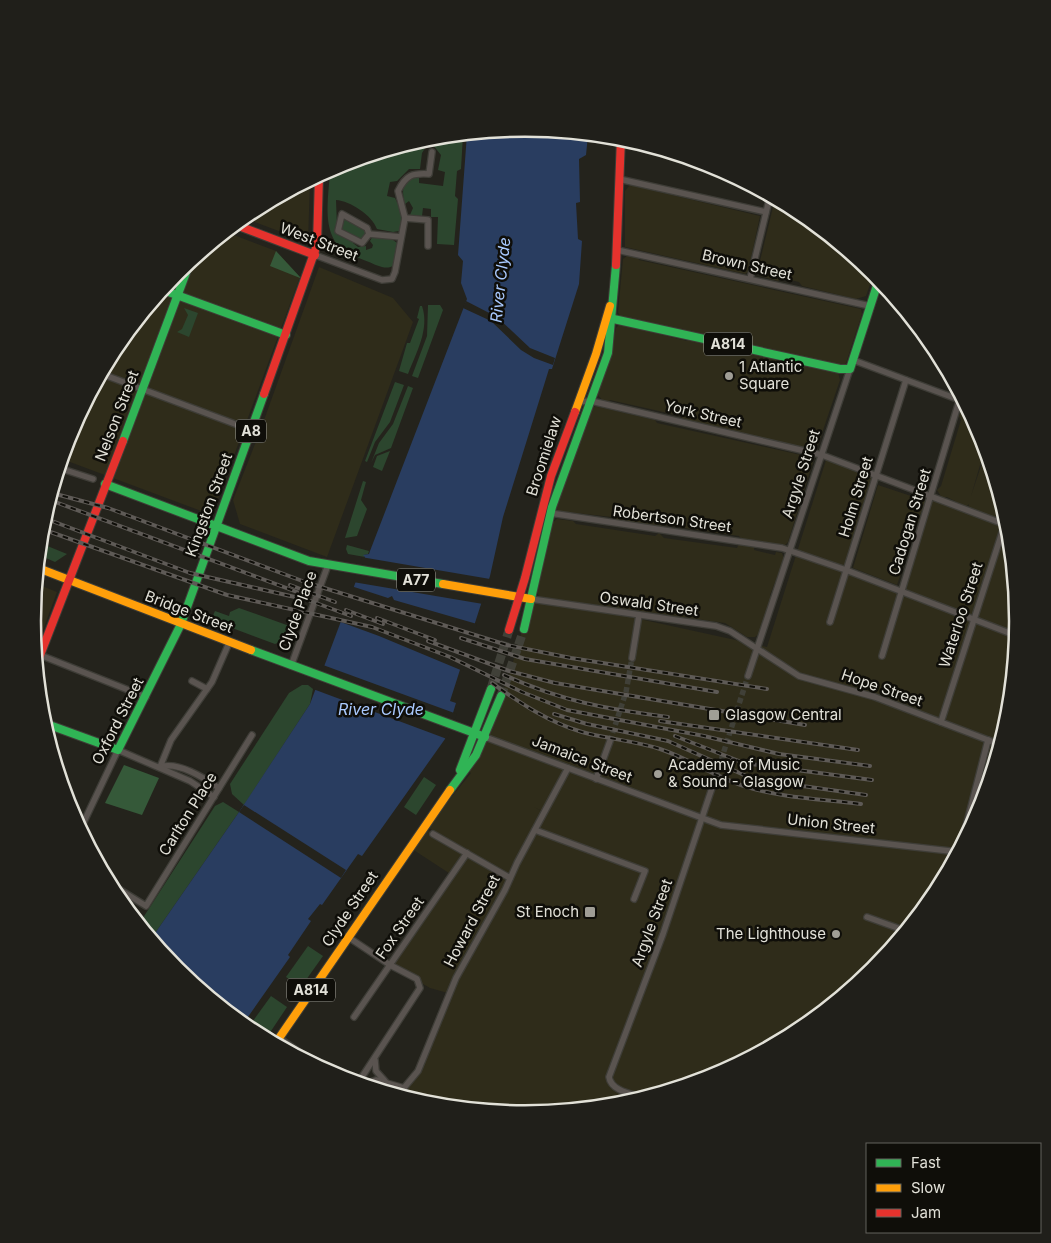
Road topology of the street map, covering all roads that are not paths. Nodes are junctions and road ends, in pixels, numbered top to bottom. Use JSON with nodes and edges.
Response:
{"nodes":[{"id":1,"x":621,"y":147,"type":"edge"},
{"id":2,"x":432,"y":152,"type":"dead end"},
{"id":3,"x":620,"y":179,"type":"junction"},
{"id":4,"x":319,"y":184,"type":"edge"},
{"id":5,"x":768,"y":202,"type":"edge"},
{"id":6,"x":766,"y":212,"type":"junction"},
{"id":7,"x":406,"y":218,"type":"junction"},
{"id":8,"x":244,"y":227,"type":"edge"},
{"id":9,"x":369,"y":234,"type":"junction"},
{"id":10,"x":400,"y":237,"type":"junction"},
{"id":11,"x":428,"y":246,"type":"dead end"},
{"id":12,"x":617,"y":250,"type":"junction"},
{"id":13,"x":315,"y":255,"type":"junction"},
{"id":14,"x":184,"y":278,"type":"edge"},
{"id":15,"x":750,"y":279,"type":"junction"},
{"id":16,"x":876,"y":288,"type":"edge"},
{"id":17,"x":170,"y":292,"type":"edge"},
{"id":18,"x":178,"y":295,"type":"junction"},
{"id":19,"x":870,"y":306,"type":"junction"},
{"id":20,"x":610,"y":318,"type":"junction"},
{"id":21,"x":286,"y":335,"type":"junction"},
{"id":22,"x":853,"y":360,"type":"junction"},
{"id":23,"x":850,"y":369,"type":"junction"},
{"id":24,"x":108,"y":376,"type":"edge"},
{"id":25,"x":906,"y":380,"type":"junction"},
{"id":26,"x":142,"y":390,"type":"junction"},
{"id":27,"x":954,"y":396,"type":"edge"},
{"id":28,"x":591,"y":401,"type":"junction"},
{"id":29,"x":577,"y":402,"type":"junction"},
{"id":30,"x":960,"y":406,"type":"edge"},
{"id":31,"x":251,"y":430,"type":"junction"},
{"id":32,"x":822,"y":455,"type":"junction"},
{"id":33,"x":66,"y":470,"type":"edge"},
{"id":34,"x":876,"y":475,"type":"junction"},
{"id":35,"x":93,"y":479,"type":"dead end"},
{"id":36,"x":105,"y":484,"type":"junction"},
{"id":37,"x":930,"y":495,"type":"junction"},
{"id":38,"x":550,"y":514,"type":"junction"},
{"id":39,"x":999,"y":522,"type":"edge"},
{"id":40,"x":216,"y":527,"type":"junction"},
{"id":41,"x":1002,"y":538,"type":"edge"},
{"id":42,"x":791,"y":551,"type":"junction"},
{"id":43,"x":332,"y":566,"type":"junction"},
{"id":44,"x":44,"y":570,"type":"edge"},
{"id":45,"x":846,"y":570,"type":"junction"},
{"id":46,"x":70,"y":581,"type":"junction"},
{"id":47,"x":902,"y":592,"type":"junction"},
{"id":48,"x":519,"y":597,"type":"junction"},
{"id":49,"x":531,"y":599,"type":"junction"},
{"id":50,"x":639,"y":615,"type":"junction"},
{"id":51,"x":973,"y":620,"type":"junction"},
{"id":52,"x":830,"y":622,"type":"dead end"},
{"id":53,"x":181,"y":624,"type":"junction"},
{"id":54,"x":524,"y":628,"type":"tunnel mouth"},
{"id":55,"x":509,"y":630,"type":"tunnel mouth"},
{"id":56,"x":1010,"y":633,"type":"edge"},
{"id":57,"x":229,"y":642,"type":"junction"},
{"id":58,"x":42,"y":650,"type":"edge"},
{"id":59,"x":758,"y":650,"type":"junction"},
{"id":60,"x":882,"y":656,"type":"dead end"},
{"id":61,"x":632,"y":658,"type":"tunnel mouth"},
{"id":62,"x":43,"y":661,"type":"edge"},
{"id":63,"x":295,"y":668,"type":"junction"},
{"id":64,"x":748,"y":676,"type":"tunnel mouth"},
{"id":65,"x":192,"y":681,"type":"dead end"},
{"id":66,"x":207,"y":689,"type":"junction"},
{"id":67,"x":490,"y":689,"type":"tunnel mouth"},
{"id":68,"x":501,"y":696,"type":"tunnel mouth"},
{"id":69,"x":146,"y":697,"type":"junction"},
{"id":70,"x":941,"y":722,"type":"junction"},
{"id":71,"x":53,"y":726,"type":"edge"},
{"id":72,"x":454,"y":726,"type":"joint"},
{"id":73,"x":474,"y":734,"type":"junction"},
{"id":74,"x":252,"y":735,"type":"dead end"},
{"id":75,"x":484,"y":737,"type":"junction"},
{"id":76,"x":610,"y":740,"type":"tunnel mouth"},
{"id":77,"x":988,"y":740,"type":"junction"},
{"id":78,"x":994,"y":742,"type":"edge"},
{"id":79,"x":118,"y":750,"type":"junction"},
{"id":80,"x":160,"y":767,"type":"junction"},
{"id":81,"x":568,"y":768,"type":"junction"},
{"id":82,"x":716,"y":776,"type":"tunnel mouth"},
{"id":83,"x":596,"y":778,"type":"junction"},
{"id":84,"x":219,"y":788,"type":"junction"},
{"id":85,"x":449,"y":790,"type":"junction"},
{"id":86,"x":214,"y":797,"type":"junction"},
{"id":87,"x":700,"y":819,"type":"junction"},
{"id":88,"x":967,"y":820,"type":"edge"},
{"id":89,"x":84,"y":821,"type":"edge"},
{"id":90,"x":535,"y":830,"type":"junction"},
{"id":91,"x":433,"y":834,"type":"dead end"},
{"id":92,"x":952,"y":850,"type":"edge"},
{"id":93,"x":467,"y":853,"type":"junction"},
{"id":94,"x":510,"y":878,"type":"junction"},
{"id":95,"x":124,"y":892,"type":"edge"},
{"id":96,"x":634,"y":899,"type":"dead end"},
{"id":97,"x":867,"y":917,"type":"dead end"},
{"id":98,"x":900,"y":929,"type":"edge"},
{"id":99,"x":348,"y":937,"type":"junction"},
{"id":100,"x":390,"y":965,"type":"junction"},
{"id":101,"x":354,"y":1017,"type":"dead end"},
{"id":102,"x":279,"y":1038,"type":"edge"},
{"id":103,"x":376,"y":1058,"type":"junction"},
{"id":104,"x":363,"y":1077,"type":"edge"},
{"id":105,"x":373,"y":1081,"type":"edge"},
{"id":106,"x":385,"y":1081,"type":"junction"},
{"id":107,"x":404,"y":1088,"type":"joint"},
{"id":108,"x":631,"y":1093,"type":"edge"}],
"edges":[{"from":1,"to":3,"type":"main road","name":"Broomielaw"},
{"from":2,"to":7,"type":"street"},
{"from":3,"to":6,"type":"street"},
{"from":3,"to":12,"type":"main road","name":"Broomielaw"},
{"from":4,"to":13,"type":"main road","number":"A8"},
{"from":5,"to":6,"type":"street"},
{"from":6,"to":15,"type":"street"},
{"from":7,"to":10,"type":"street"},
{"from":7,"to":11,"type":"street"},
{"from":8,"to":13,"type":"main road","name":"West Street"},
{"from":9,"to":9,"type":"street"},
{"from":9,"to":10,"type":"street"},
{"from":10,"to":13,"type":"street","name":"West Street"},
{"from":12,"to":15,"type":"street","name":"Brown Street"},
{"from":12,"to":20,"type":"main road","name":"Broomielaw"},
{"from":13,"to":21,"type":"main road","name":"Kingston Street","number":"A8"},
{"from":14,"to":18,"type":"main road","name":"Nelson Street"},
{"from":15,"to":19,"type":"street","name":"Brown Street"},
{"from":16,"to":19,"type":"main road","name":"Argyle Street"},
{"from":17,"to":18,"type":"main road"},
{"from":18,"to":21,"type":"main road"},
{"from":18,"to":26,"type":"main road","name":"Nelson Street"},
{"from":19,"to":22,"type":"main road","name":"Argyle Street"},
{"from":20,"to":23,"type":"main road","number":"A814"},
{"from":20,"to":28,"type":"main road","name":"Broomielaw"},
{"from":20,"to":29,"type":"main road","name":"Broomielaw"},
{"from":21,"to":31,"type":"main road","name":"Kingston Street","number":"A8"},
{"from":22,"to":23,"type":"main road","name":"Argyle Street"},
{"from":22,"to":25,"type":"street"},
{"from":23,"to":32,"type":"street","name":"Argyle Street"},
{"from":24,"to":26,"type":"street"},
{"from":25,"to":27,"type":"street"},
{"from":25,"to":34,"type":"street","name":"Holm Street"},
{"from":26,"to":31,"type":"street"},
{"from":26,"to":36,"type":"main road","name":"Nelson Street"},
{"from":28,"to":29,"type":"street","name":"York Street"},
{"from":28,"to":32,"type":"street","name":"York Street"},
{"from":28,"to":38,"type":"main road","name":"Broomielaw"},
{"from":29,"to":48,"type":"main road","name":"Broomielaw"},
{"from":30,"to":37,"type":"street","name":"Cadogan Street"},
{"from":31,"to":40,"type":"main road","name":"Kingston Street","number":"A8"},
{"from":32,"to":34,"type":"street","name":"York Street"},
{"from":32,"to":42,"type":"street","name":"Argyle Street"},
{"from":33,"to":35,"type":"street"},
{"from":34,"to":37,"type":"street","name":"York Street"},
{"from":34,"to":45,"type":"street","name":"Holm Street"},
{"from":36,"to":40,"type":"main road","number":"A77"},
{"from":36,"to":46,"type":"main road","name":"Nelson Street"},
{"from":37,"to":39,"type":"street","name":"York Street"},
{"from":37,"to":47,"type":"street","name":"Cadogan Street"},
{"from":38,"to":42,"type":"street","name":"Robertson Street"},
{"from":38,"to":49,"type":"main road","name":"Broomielaw"},
{"from":40,"to":43,"type":"main road","number":"A77"},
{"from":40,"to":53,"type":"main road","name":"Kingston Street","number":"A8"},
{"from":41,"to":51,"type":"street","name":"Waterloo Street"},
{"from":42,"to":45,"type":"street","name":"Robertson Street"},
{"from":42,"to":59,"type":"street","name":"Argyle Street"},
{"from":43,"to":48,"type":"main road","number":"A77"},
{"from":43,"to":63,"type":"street","name":"Clyde Place"},
{"from":44,"to":46,"type":"main road","name":"Bridge Street"},
{"from":45,"to":47,"type":"street","name":"Robertson Street"},
{"from":45,"to":52,"type":"street","name":"Holm Street"},
{"from":46,"to":53,"type":"main road","name":"Bridge Street"},
{"from":46,"to":58,"type":"main road","name":"Nelson Street"},
{"from":47,"to":51,"type":"street","name":"Robertson Street"},
{"from":47,"to":60,"type":"street","name":"Cadogan Street"},
{"from":48,"to":49,"type":"main road","number":"A77"},
{"from":48,"to":55,"type":"main road","name":"Broomielaw"},
{"from":49,"to":50,"type":"street","name":"Oswald Street"},
{"from":49,"to":54,"type":"main road","name":"Broomielaw"},
{"from":50,"to":59,"type":"street","name":"Oswald Street"},
{"from":50,"to":61,"type":"street"},
{"from":51,"to":56,"type":"street","name":"Robertson Street"},
{"from":51,"to":70,"type":"street","name":"Waterloo Street"},
{"from":53,"to":57,"type":"main road","name":"Bridge Street"},
{"from":53,"to":69,"type":"main road","name":"Oxford Street","number":"A8"},
{"from":57,"to":63,"type":"main road","name":"Bridge Street"},
{"from":57,"to":66,"type":"street"},
{"from":59,"to":64,"type":"street","name":"Argyle Street"},
{"from":59,"to":70,"type":"street","name":"Hope Street"},
{"from":62,"to":69,"type":"street"},
{"from":63,"to":72,"type":"main road","name":"Bridge Street"},
{"from":65,"to":66,"type":"street"},
{"from":66,"to":80,"type":"street"},
{"from":67,"to":73,"type":"main road","number":"A814"},
{"from":68,"to":75,"type":"main road"},
{"from":69,"to":79,"type":"main road","name":"Oxford Street","number":"A8"},
{"from":70,"to":77,"type":"street","name":"Hope Street"},
{"from":71,"to":79,"type":"main road"},
{"from":72,"to":73,"type":"main road","name":"Jamaica Street"},
{"from":73,"to":75,"type":"main road","name":"Jamaica Street"},
{"from":73,"to":85,"type":"main road","name":"Clyde Street","number":"A814"},
{"from":74,"to":84,"type":"street","name":"Carlton Place"},
{"from":75,"to":81,"type":"street","name":"Jamaica Street"},
{"from":75,"to":85,"type":"main road","name":"Clyde Street"},
{"from":76,"to":83,"type":"street"},
{"from":77,"to":78,"type":"street","name":"Hope Street"},
{"from":77,"to":88,"type":"street"},
{"from":79,"to":80,"type":"street"},
{"from":79,"to":89,"type":"street","name":"Oxford Street"},
{"from":80,"to":84,"type":"street"},
{"from":80,"to":86,"type":"street"},
{"from":81,"to":83,"type":"street","name":"Jamaica Street"},
{"from":81,"to":90,"type":"street","name":"Howard Street"},
{"from":82,"to":87,"type":"street","name":"Argyle Street"},
{"from":83,"to":87,"type":"street","name":"Jamaica Street"},
{"from":84,"to":86,"type":"street","name":"Carlton Place"},
{"from":85,"to":99,"type":"main road","name":"Clyde Street","number":"A814"},
{"from":86,"to":95,"type":"street","name":"Carlton Place"},
{"from":87,"to":92,"type":"street","name":"Union Street"},
{"from":87,"to":108,"type":"street","name":"Argyle Street"},
{"from":90,"to":94,"type":"street","name":"Howard Street"},
{"from":90,"to":96,"type":"street"},
{"from":91,"to":93,"type":"street"},
{"from":93,"to":94,"type":"street"},
{"from":93,"to":100,"type":"street","name":"Fox Street"},
{"from":94,"to":107,"type":"street","name":"Howard Street"},
{"from":97,"to":98,"type":"street"},
{"from":99,"to":100,"type":"street"},
{"from":99,"to":102,"type":"main road","name":"Clyde Street","number":"A814"},
{"from":100,"to":101,"type":"street","name":"Fox Street"},
{"from":100,"to":103,"type":"street"},
{"from":103,"to":104,"type":"street"},
{"from":103,"to":106,"type":"street"},
{"from":105,"to":106,"type":"street"},
{"from":106,"to":107,"type":"street"}]}
